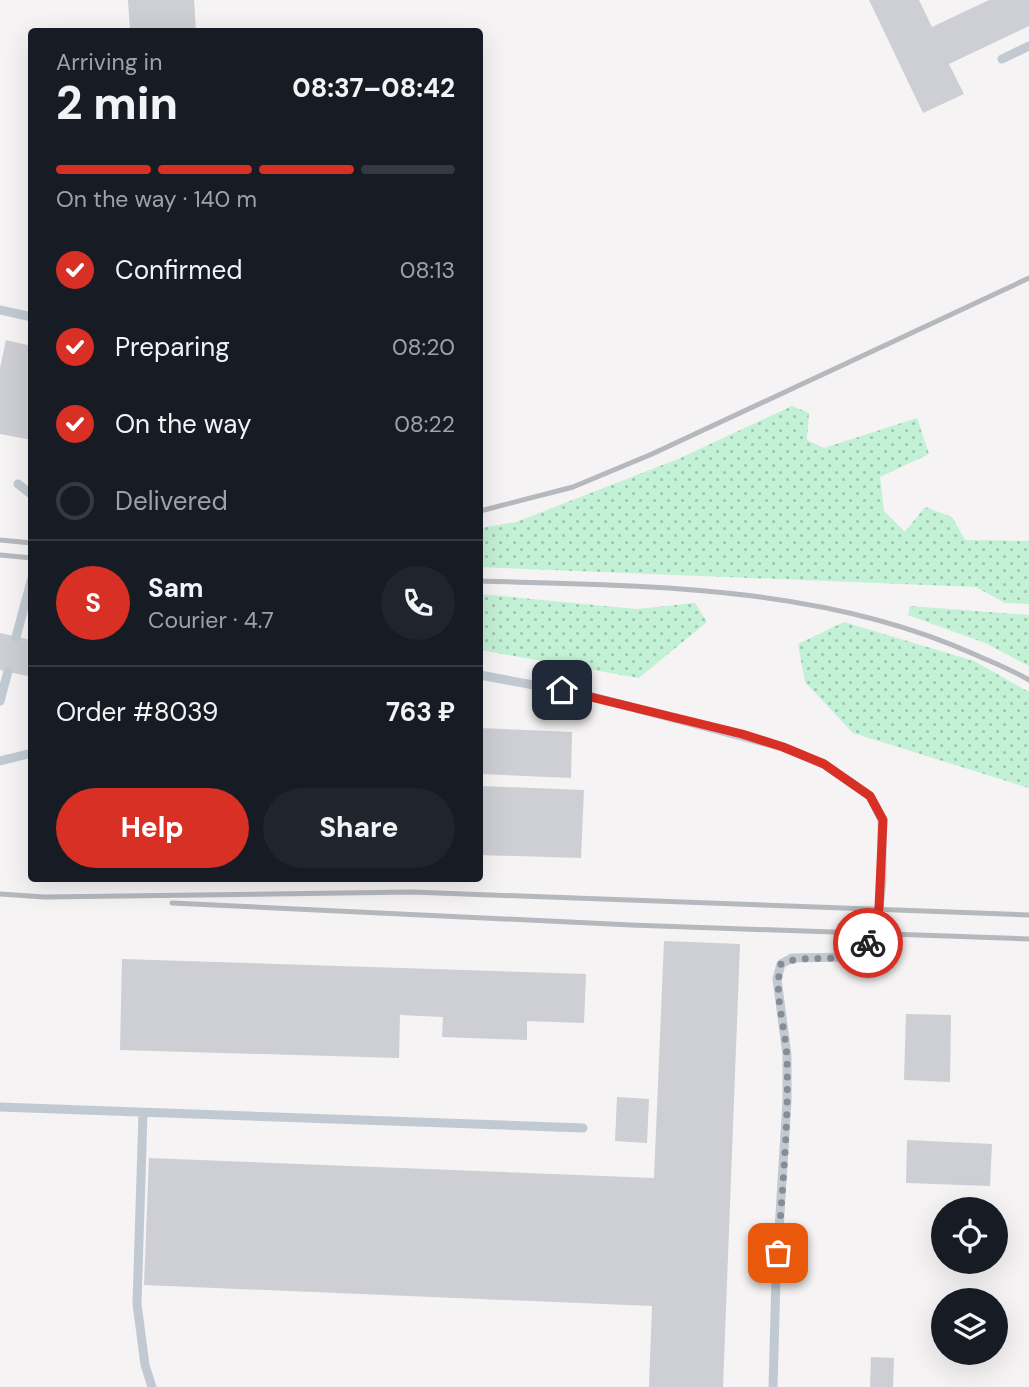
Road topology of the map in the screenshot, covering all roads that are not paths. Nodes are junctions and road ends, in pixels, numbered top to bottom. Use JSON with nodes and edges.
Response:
{"nodes":[{"id":1,"x":1029,"y":46,"type":"edge"},
{"id":2,"x":1002,"y":60,"type":"dead end"},
{"id":3,"x":0,"y":310,"type":"edge"},
{"id":4,"x":28,"y":316,"type":"edge"},
{"id":5,"x":18,"y":484,"type":"dead end"},
{"id":6,"x":28,"y":492,"type":"edge"},
{"id":7,"x":28,"y":593,"type":"edge"},
{"id":8,"x":16,"y":637,"type":"dead end"},
{"id":9,"x":8,"y":671,"type":"dead end"},
{"id":10,"x":483,"y":676,"type":"edge"},
{"id":11,"x":0,"y":701,"type":"edge"},
{"id":12,"x":28,"y":754,"type":"edge"},
{"id":13,"x":0,"y":761,"type":"edge"},
{"id":14,"x":0,"y":1107,"type":"edge"},
{"id":15,"x":143,"y":1113,"type":"junction"},
{"id":16,"x":583,"y":1128,"type":"dead end"},
{"id":17,"x":152,"y":1387,"type":"edge"},
{"id":18,"x":773,"y":1387,"type":"edge"}],
"edges":[{"from":1,"to":2,"type":"lane"},
{"from":3,"to":4,"type":"lane"},
{"from":5,"to":6,"type":"lane"},
{"from":7,"to":8,"type":"lane"},
{"from":9,"to":11,"type":"lane"},
{"from":10,"to":18,"type":"lane"},
{"from":12,"to":13,"type":"lane"},
{"from":14,"to":15,"type":"lane"},
{"from":15,"to":16,"type":"lane"},
{"from":15,"to":17,"type":"lane"}]}
